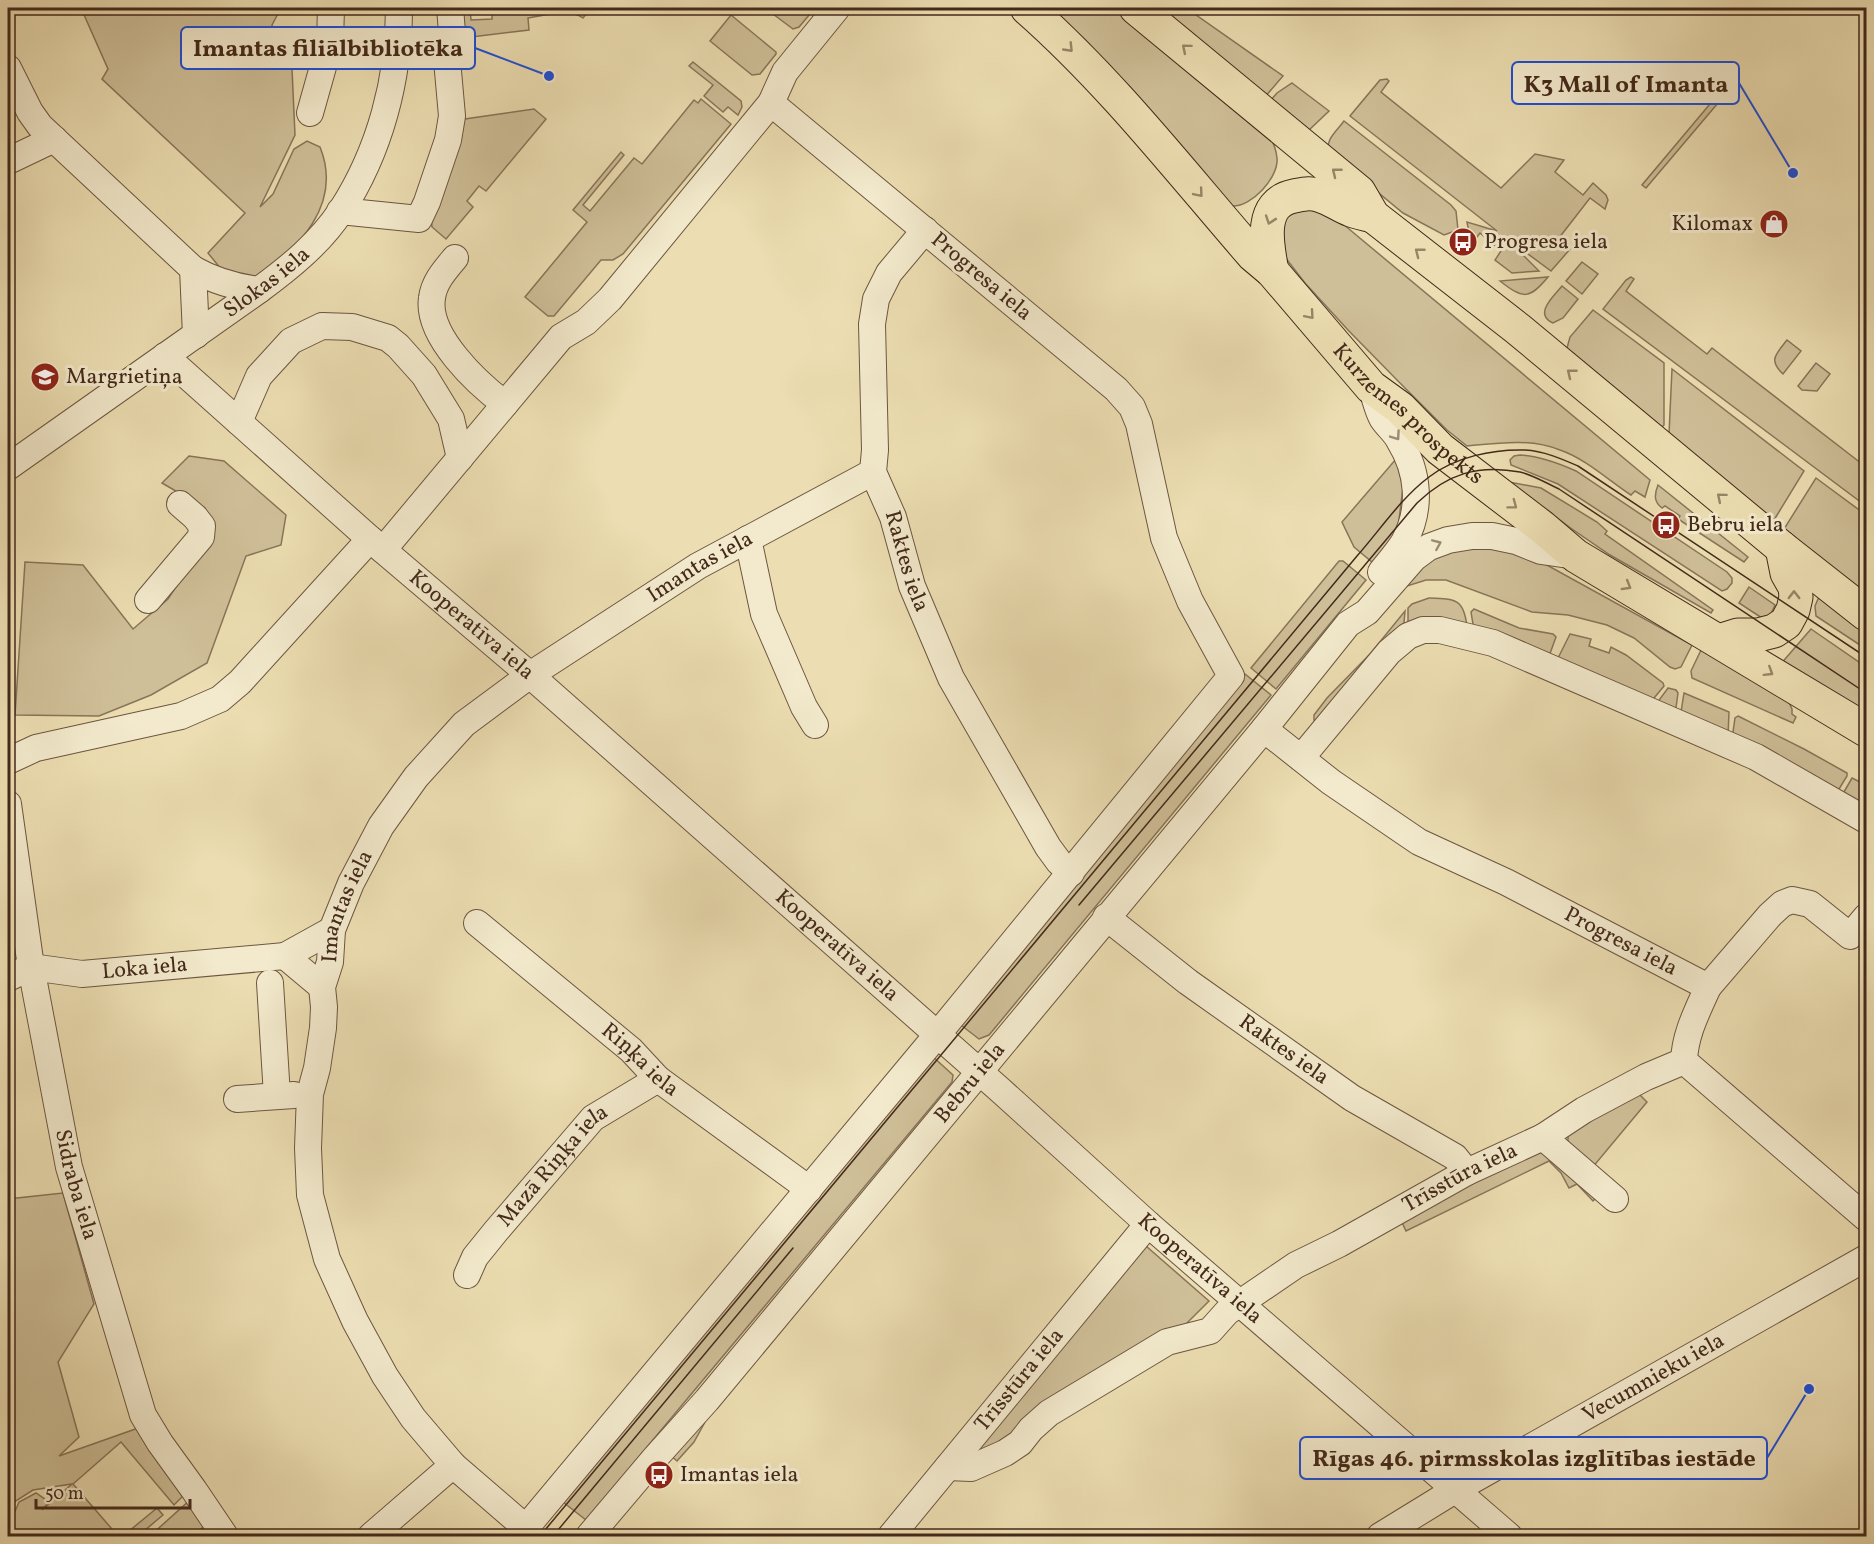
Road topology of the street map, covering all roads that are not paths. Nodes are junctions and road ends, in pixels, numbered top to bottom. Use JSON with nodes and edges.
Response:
{"nodes":[{"id":1,"x":331,"y":8,"type":"edge"},
{"id":2,"x":399,"y":8,"type":"edge"},
{"id":3,"x":450,"y":8,"type":"edge"},
{"id":4,"x":837,"y":8,"type":"edge"},
{"id":5,"x":1027,"y":8,"type":"edge"},
{"id":6,"x":1136,"y":8,"type":"edge"},
{"id":7,"x":8,"y":68,"type":"edge"},
{"id":8,"x":771,"y":103,"type":"junction"},
{"id":9,"x":310,"y":113,"type":"dead end"},
{"id":10,"x":54,"y":139,"type":"junction"},
{"id":11,"x":8,"y":161,"type":"edge"},
{"id":12,"x":340,"y":212,"type":"junction"},
{"id":13,"x":1373,"y":216,"type":"junction"},
{"id":14,"x":925,"y":230,"type":"junction"},
{"id":15,"x":455,"y":258,"type":"dead end"},
{"id":16,"x":193,"y":269,"type":"junction"},
{"id":17,"x":1272,"y":271,"type":"junction"},
{"id":18,"x":259,"y":290,"type":"junction"},
{"id":19,"x":196,"y":335,"type":"junction"},
{"id":20,"x":165,"y":356,"type":"junction"},
{"id":21,"x":1371,"y":387,"type":"junction"},
{"id":22,"x":505,"y":404,"type":"junction"},
{"id":23,"x":239,"y":422,"type":"junction"},
{"id":24,"x":460,"y":458,"type":"junction"},
{"id":25,"x":8,"y":467,"type":"edge"},
{"id":26,"x":873,"y":472,"type":"junction"},
{"id":27,"x":180,"y":504,"type":"dead end"},
{"id":28,"x":748,"y":539,"type":"junction"},
{"id":29,"x":377,"y":545,"type":"junction"},
{"id":30,"x":1782,"y":548,"type":"junction"},
{"id":31,"x":1576,"y":556,"type":"junction"},
{"id":32,"x":148,"y":600,"type":"dead end"},
{"id":33,"x":1866,"y":614,"type":"edge"},
{"id":34,"x":1348,"y":624,"type":"junction"},
{"id":35,"x":1719,"y":641,"type":"junction"},
{"id":36,"x":530,"y":675,"type":"junction"},
{"id":37,"x":815,"y":726,"type":"dead end"},
{"id":38,"x":1264,"y":729,"type":"junction"},
{"id":39,"x":1866,"y":730,"type":"edge"},
{"id":40,"x":1301,"y":758,"type":"junction"},
{"id":41,"x":8,"y":761,"type":"edge"},
{"id":42,"x":8,"y":804,"type":"edge"},
{"id":43,"x":1866,"y":820,"type":"edge"},
{"id":44,"x":1071,"y":873,"type":"junction"},
{"id":45,"x":1106,"y":917,"type":"junction"},
{"id":46,"x":1866,"y":917,"type":"edge"},
{"id":47,"x":477,"y":922,"type":"dead end"},
{"id":48,"x":332,"y":930,"type":"junction"},
{"id":49,"x":285,"y":956,"type":"junction"},
{"id":50,"x":31,"y":967,"type":"junction"},
{"id":51,"x":8,"y":978,"type":"edge"},
{"id":52,"x":270,"y":983,"type":"dead end"},
{"id":53,"x":322,"y":987,"type":"junction"},
{"id":54,"x":1708,"y":987,"type":"junction"},
{"id":55,"x":937,"y":1035,"type":"junction"},
{"id":56,"x":1684,"y":1061,"type":"junction"},
{"id":57,"x":979,"y":1072,"type":"junction"},
{"id":58,"x":658,"y":1079,"type":"junction"},
{"id":59,"x":310,"y":1094,"type":"junction"},
{"id":60,"x":278,"y":1096,"type":"junction"},
{"id":61,"x":237,"y":1099,"type":"dead end"},
{"id":62,"x":1543,"y":1137,"type":"junction"},
{"id":63,"x":1467,"y":1172,"type":"junction"},
{"id":64,"x":809,"y":1189,"type":"junction"},
{"id":65,"x":1615,"y":1199,"type":"dead end"},
{"id":66,"x":1866,"y":1218,"type":"edge"},
{"id":67,"x":1148,"y":1224,"type":"junction"},
{"id":68,"x":1866,"y":1258,"type":"edge"},
{"id":69,"x":467,"y":1275,"type":"dead end"},
{"id":70,"x":1241,"y":1303,"type":"junction"},
{"id":71,"x":453,"y":1465,"type":"junction"},
{"id":72,"x":948,"y":1467,"type":"junction"},
{"id":73,"x":1455,"y":1490,"type":"junction"},
{"id":74,"x":523,"y":1532,"type":"edge"},
{"id":75,"x":218,"y":1534,"type":"edge"},
{"id":76,"x":370,"y":1536,"type":"edge"},
{"id":77,"x":589,"y":1536,"type":"edge"},
{"id":78,"x":891,"y":1536,"type":"edge"},
{"id":79,"x":1380,"y":1536,"type":"edge"},
{"id":80,"x":1509,"y":1536,"type":"edge"}],
"edges":[{"from":1,"to":9,"type":"street"},
{"from":2,"to":12,"type":"street","name":"Slokas iela"},
{"from":3,"to":12,"type":"street"},
{"from":4,"to":8,"type":"street"},
{"from":5,"to":17,"type":"main road","name":"Kurzemes prospekts","one_way":true},
{"from":13,"to":6,"type":"main road","one_way":true},
{"from":7,"to":10,"type":"street"},
{"from":8,"to":14,"type":"street","name":"Progresa iela"},
{"from":8,"to":22,"type":"street"},
{"from":10,"to":11,"type":"street"},
{"from":10,"to":16,"type":"street"},
{"from":12,"to":18,"type":"street","name":"Slokas iela"},
{"from":13,"to":17,"type":"main road","one_way":true},
{"from":30,"to":13,"type":"main road","one_way":true},
{"from":14,"to":26,"type":"street","name":"Raktes iela"},
{"from":14,"to":44,"type":"street","name":"Progresa iela"},
{"from":15,"to":22,"type":"street"},
{"from":16,"to":18,"type":"street"},
{"from":16,"to":19,"type":"street"},
{"from":17,"to":21,"type":"main road","name":"Kurzemes prospekts","one_way":true},
{"from":18,"to":19,"type":"street","name":"Slokas iela"},
{"from":19,"to":20,"type":"street","name":"Slokas iela"},
{"from":20,"to":23,"type":"street","name":"Kooperatīva iela"},
{"from":20,"to":25,"type":"street","name":"Slokas iela"},
{"from":21,"to":31,"type":"main road","name":"Kurzemes prospekts","one_way":true},
{"from":21,"to":34,"type":"street","name":"Bebru iela","one_way":true},
{"from":22,"to":24,"type":"street"},
{"from":23,"to":24,"type":"street"},
{"from":23,"to":29,"type":"street","name":"Kooperatīva iela"},
{"from":24,"to":29,"type":"street"},
{"from":26,"to":28,"type":"street","name":"Imantas iela"},
{"from":26,"to":44,"type":"street","name":"Raktes iela"},
{"from":27,"to":32,"type":"street"},
{"from":28,"to":36,"type":"street","name":"Imantas iela"},
{"from":28,"to":37,"type":"street"},
{"from":29,"to":36,"type":"street","name":"Kooperatīva iela"},
{"from":29,"to":41,"type":"street"},
{"from":30,"to":33,"type":"main road"},
{"from":35,"to":30,"type":"main road","one_way":true},
{"from":34,"to":31,"type":"street","name":"Bebru iela","one_way":true},
{"from":31,"to":35,"type":"main road","name":"Kurzemes prospekts","one_way":true},
{"from":34,"to":38,"type":"street","name":"Bebru iela"},
{"from":35,"to":39,"type":"main road","name":"Kurzemes prospekts","one_way":true},
{"from":36,"to":48,"type":"street","name":"Imantas iela"},
{"from":36,"to":55,"type":"street","name":"Kooperatīva iela"},
{"from":38,"to":40,"type":"street","name":"Progresa iela"},
{"from":38,"to":45,"type":"street","name":"Bebru iela"},
{"from":40,"to":43,"type":"street"},
{"from":40,"to":54,"type":"street","name":"Progresa iela"},
{"from":42,"to":50,"type":"street","name":"Sidraba iela"},
{"from":44,"to":55,"type":"street"},
{"from":45,"to":57,"type":"street","name":"Bebru iela"},
{"from":45,"to":63,"type":"street","name":"Raktes iela"},
{"from":46,"to":54,"type":"street"},
{"from":47,"to":58,"type":"street","name":"Riņķa iela"},
{"from":48,"to":49,"type":"street","name":"Loka iela"},
{"from":48,"to":53,"type":"street","name":"Imantas iela"},
{"from":49,"to":50,"type":"street","name":"Loka iela"},
{"from":49,"to":53,"type":"street"},
{"from":50,"to":51,"type":"street"},
{"from":50,"to":75,"type":"street","name":"Sidraba iela"},
{"from":52,"to":60,"type":"street"},
{"from":53,"to":59,"type":"street","name":"Imantas iela"},
{"from":54,"to":56,"type":"street"},
{"from":55,"to":57,"type":"street","name":"Kooperatīva iela"},
{"from":55,"to":64,"type":"street"},
{"from":56,"to":62,"type":"street","name":"Trīsstūra iela"},
{"from":56,"to":66,"type":"street"},
{"from":57,"to":67,"type":"street","name":"Kooperatīva iela"},
{"from":57,"to":77,"type":"street","name":"Bebru iela"},
{"from":58,"to":64,"type":"street","name":"Riņķa iela"},
{"from":58,"to":69,"type":"street","name":"Mazā Riņķa iela"},
{"from":59,"to":60,"type":"street"},
{"from":59,"to":71,"type":"street","name":"Imantas iela"},
{"from":60,"to":61,"type":"street"},
{"from":62,"to":63,"type":"street","name":"Trīsstūra iela"},
{"from":62,"to":65,"type":"street"},
{"from":63,"to":70,"type":"street","name":"Trīsstūra iela"},
{"from":64,"to":74,"type":"street"},
{"from":67,"to":70,"type":"street","name":"Kooperatīva iela"},
{"from":67,"to":72,"type":"street","name":"Trīsstūra iela"},
{"from":68,"to":73,"type":"street","name":"Vecumnieku iela"},
{"from":70,"to":72,"type":"street","name":"Trīsstūra iela"},
{"from":70,"to":73,"type":"street","name":"Kooperatīva iela"},
{"from":71,"to":74,"type":"street","name":"Imantas iela"},
{"from":71,"to":76,"type":"street"},
{"from":72,"to":78,"type":"street","name":"Trīsstūra iela"},
{"from":73,"to":79,"type":"street","name":"Vecumnieku iela"},
{"from":73,"to":80,"type":"street","name":"Kooperatīva iela"}]}
